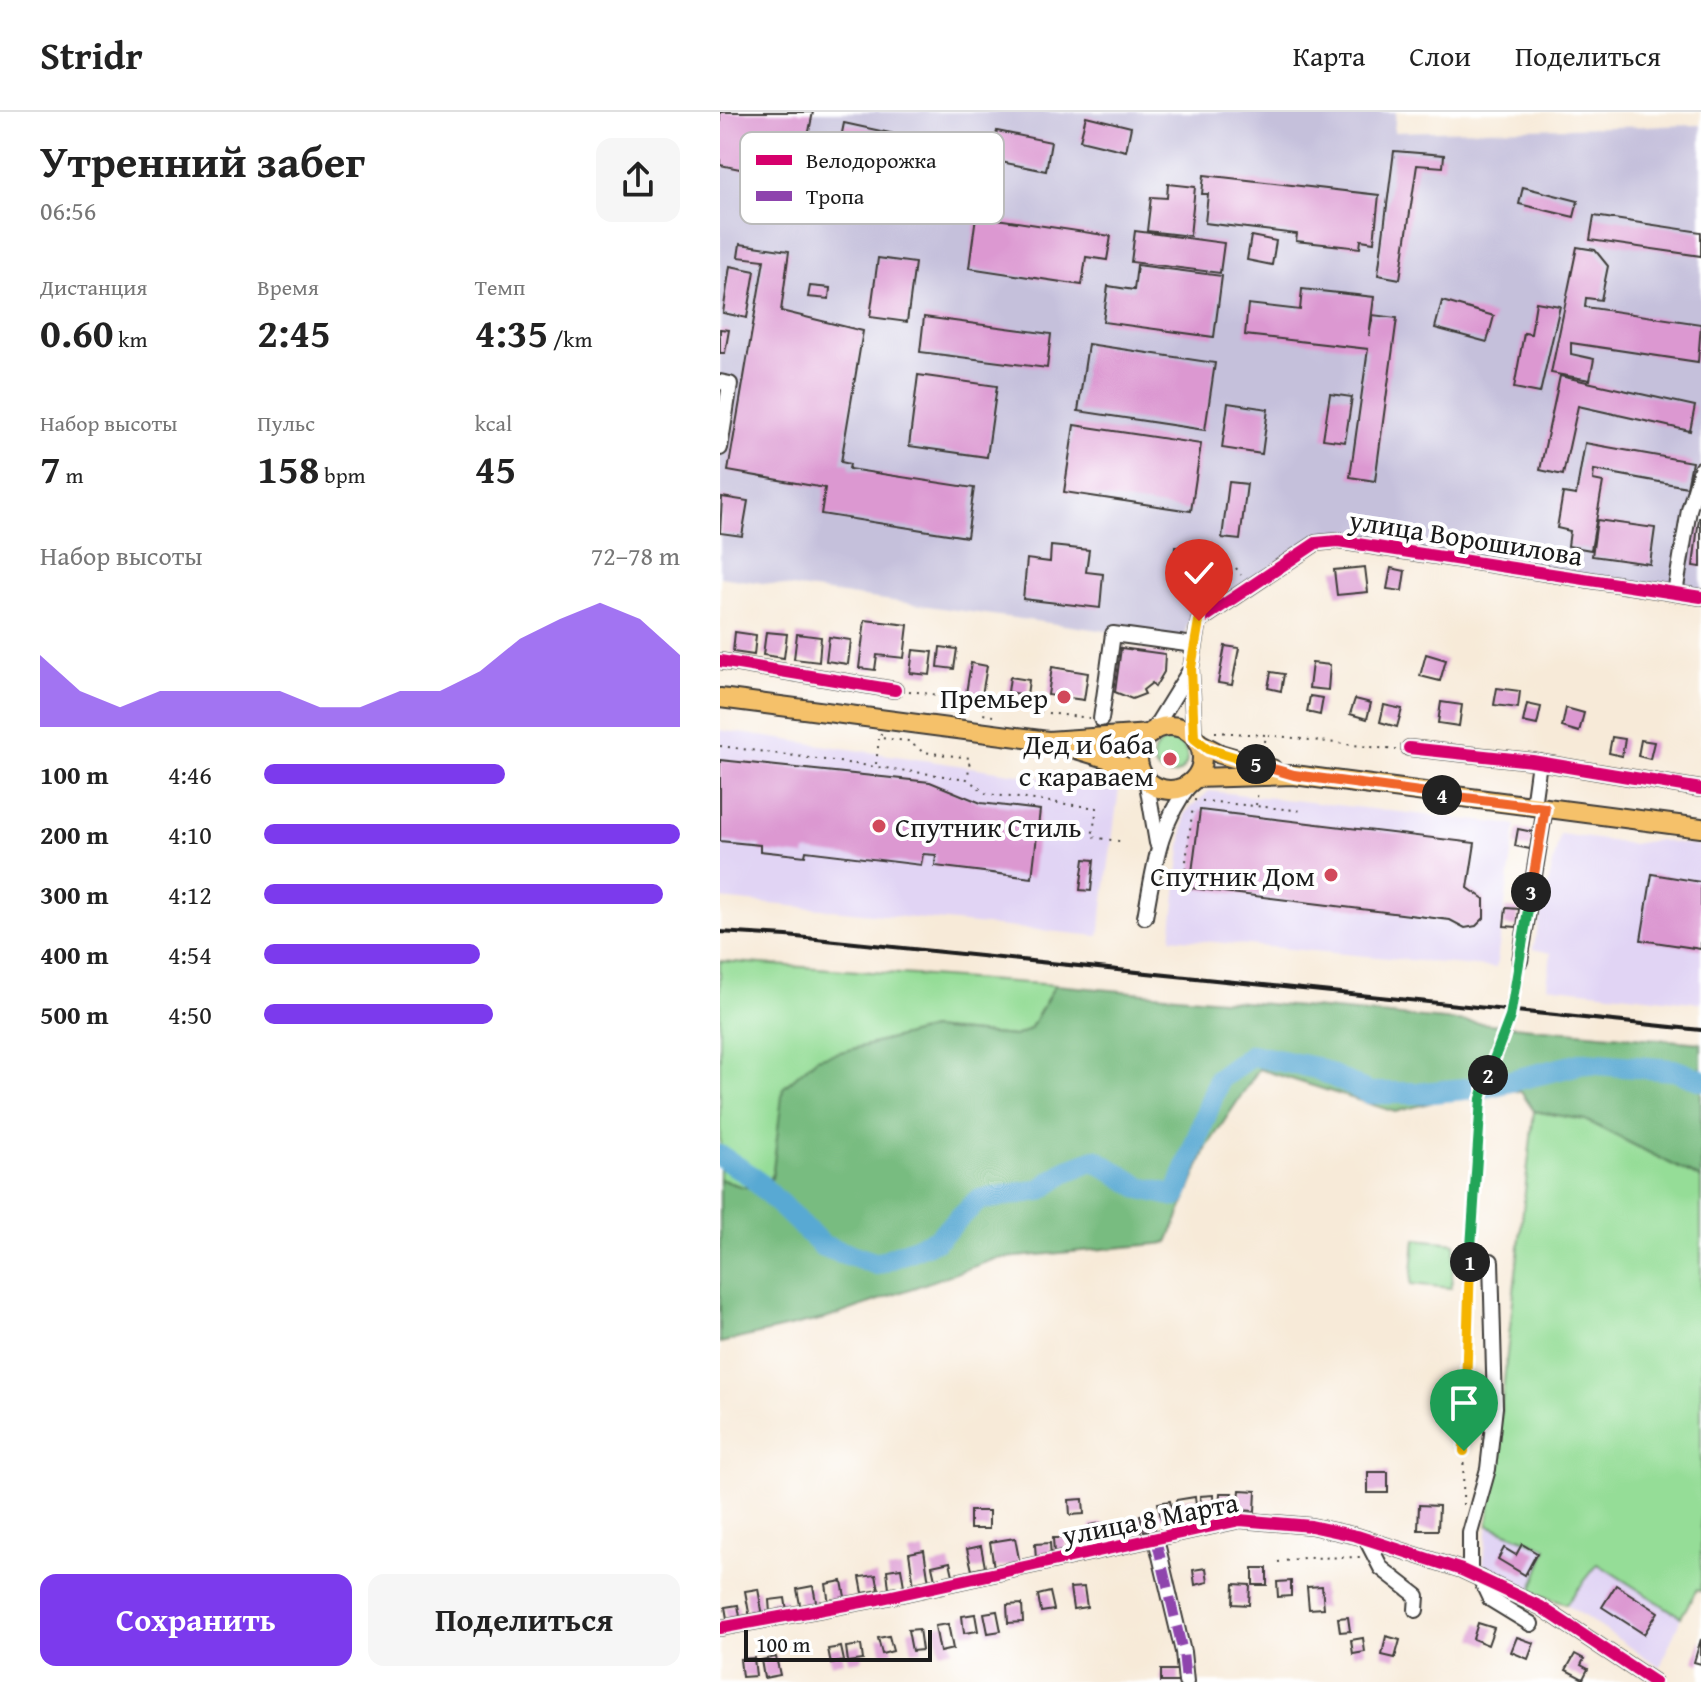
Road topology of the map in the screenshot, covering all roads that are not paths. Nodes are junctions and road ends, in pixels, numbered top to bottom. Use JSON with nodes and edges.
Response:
{"nodes":[{"id":1,"x":720,"y":382,"type":"edge"},
{"id":2,"x":720,"y":448,"type":"edge"},
{"id":3,"x":1701,"y":469,"type":"edge"},
{"id":4,"x":1675,"y":593,"type":"junction"},
{"id":5,"x":1701,"y":597,"type":"edge"},
{"id":6,"x":1194,"y":645,"type":"junction"},
{"id":7,"x":720,"y":661,"type":"edge"},
{"id":8,"x":1191,"y":668,"type":"junction"},
{"id":9,"x":895,"y":690,"type":"road end"},
{"id":10,"x":720,"y":698,"type":"edge"},
{"id":11,"x":1101,"y":719,"type":"road end"},
{"id":12,"x":1151,"y":733,"type":"junction"},
{"id":13,"x":1201,"y":737,"type":"junction"},
{"id":14,"x":1048,"y":741,"type":"junction"},
{"id":15,"x":1409,"y":748,"type":"road end"},
{"id":16,"x":1539,"y":762,"type":"junction"},
{"id":17,"x":1261,"y":771,"type":"junction"},
{"id":18,"x":1146,"y":778,"type":"junction"},
{"id":19,"x":1193,"y":781,"type":"junction"},
{"id":20,"x":1701,"y":789,"type":"edge"},
{"id":21,"x":1539,"y":807,"type":"junction"},
{"id":22,"x":1701,"y":828,"type":"edge"},
{"id":23,"x":1158,"y":847,"type":"junction"},
{"id":24,"x":1145,"y":917,"type":"dead end"},
{"id":25,"x":1520,"y":961,"type":"road end"},
{"id":26,"x":1491,"y":1261,"type":"dead end"},
{"id":27,"x":1156,"y":1539,"type":"junction"},
{"id":28,"x":1366,"y":1539,"type":"junction"},
{"id":29,"x":1474,"y":1575,"type":"junction"},
{"id":30,"x":1416,"y":1610,"type":"dead end"},
{"id":31,"x":1531,"y":1624,"type":"dead end"},
{"id":32,"x":720,"y":1628,"type":"edge"},
{"id":33,"x":1186,"y":1682,"type":"edge"},
{"id":34,"x":1654,"y":1682,"type":"edge"}],
"edges":[{"from":1,"to":2,"type":"street"},
{"from":3,"to":4,"type":"street"},
{"from":4,"to":5,"type":"street","name":"улица Ворошилова"},
{"from":4,"to":6,"type":"street","name":"улица Ворошилова"},
{"from":6,"to":8,"type":"street","name":"улица Ворошилова"},
{"from":6,"to":11,"type":"street"},
{"from":7,"to":9,"type":"street"},
{"from":8,"to":12,"type":"street"},
{"from":8,"to":13,"type":"street"},
{"from":10,"to":14,"type":"main road"},
{"from":12,"to":13,"type":"main road"},
{"from":12,"to":14,"type":"main road"},
{"from":12,"to":18,"type":"main road"},
{"from":13,"to":17,"type":"main road"},
{"from":13,"to":19,"type":"main road"},
{"from":14,"to":18,"type":"main road"},
{"from":15,"to":16,"type":"street"},
{"from":16,"to":20,"type":"street"},
{"from":16,"to":21,"type":"street"},
{"from":17,"to":19,"type":"main road"},
{"from":17,"to":21,"type":"main road"},
{"from":18,"to":19,"type":"main road"},
{"from":18,"to":23,"type":"street"},
{"from":19,"to":23,"type":"street"},
{"from":21,"to":22,"type":"main road"},
{"from":21,"to":25,"type":"street"},
{"from":23,"to":24,"type":"street"},
{"from":26,"to":29,"type":"street"},
{"from":27,"to":28,"type":"street","name":"улица 8 Марта"},
{"from":27,"to":32,"type":"street","name":"улица 8 Марта"},
{"from":27,"to":33,"type":"street"},
{"from":28,"to":29,"type":"street","name":"улица 8 Марта"},
{"from":28,"to":30,"type":"street"},
{"from":29,"to":31,"type":"street"},
{"from":29,"to":34,"type":"street","name":"улица 8 Марта"}]}
